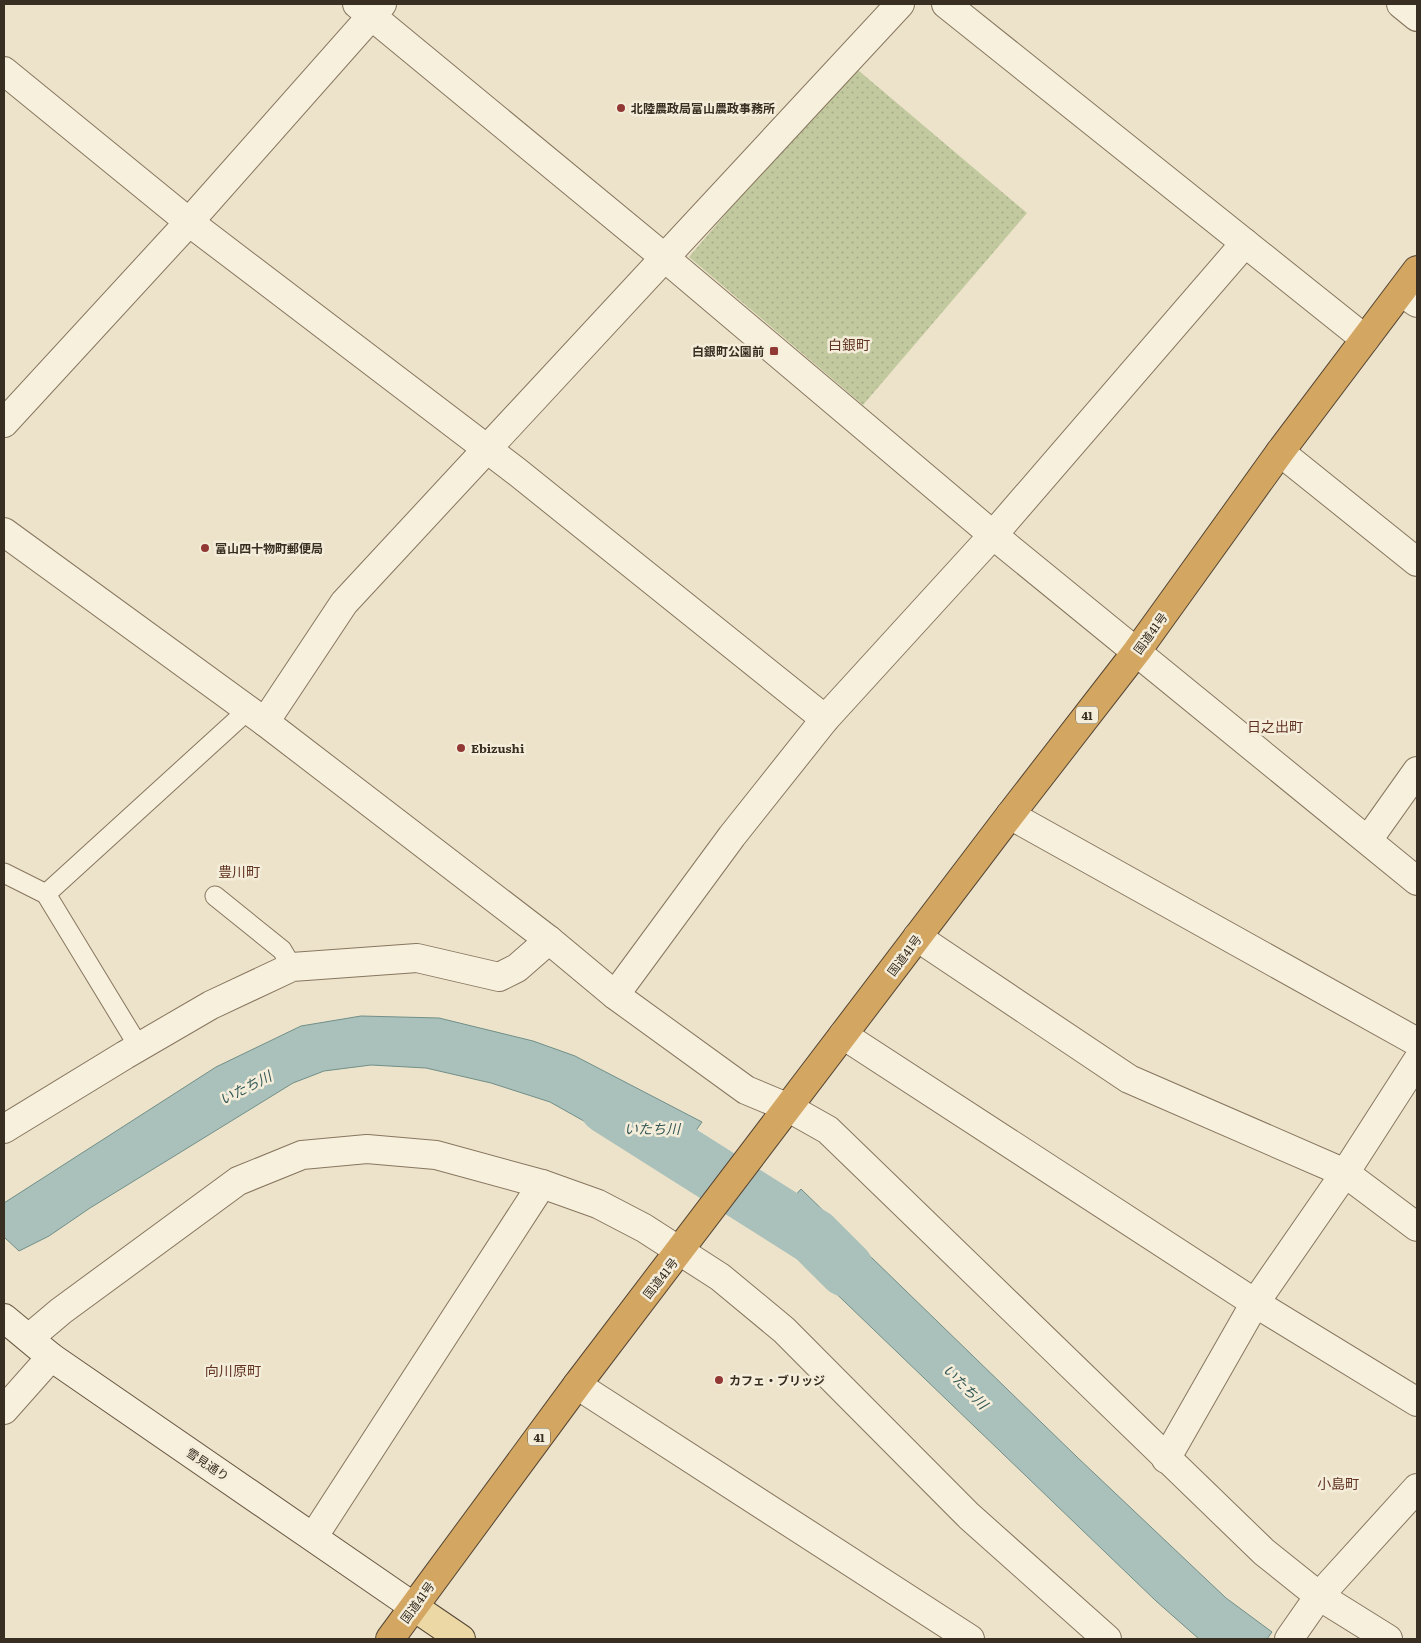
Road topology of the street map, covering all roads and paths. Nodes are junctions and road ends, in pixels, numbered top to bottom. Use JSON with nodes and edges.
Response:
{"nodes":[{"id":1,"x":900,"y":4,"type":"edge"},
{"id":2,"x":946,"y":4,"type":"edge"},
{"id":3,"x":1401,"y":4,"type":"edge"},
{"id":4,"x":370,"y":8,"type":"edge"},
{"id":5,"x":1417,"y":17,"type":"edge"},
{"id":6,"x":4,"y":71,"type":"edge"},
{"id":7,"x":189,"y":222,"type":"junction"},
{"id":8,"x":1245,"y":243,"type":"junction"},
{"id":9,"x":665,"y":258,"type":"junction"},
{"id":10,"x":1417,"y":270,"type":"edge"},
{"id":11,"x":1409,"y":298,"type":"edge"},
{"id":12,"x":1365,"y":339,"type":"junction"},
{"id":13,"x":4,"y":423,"type":"edge"},
{"id":14,"x":487,"y":450,"type":"junction"},
{"id":15,"x":1280,"y":452,"type":"junction"},
{"id":16,"x":4,"y":532,"type":"edge"},
{"id":17,"x":993,"y":535,"type":"junction"},
{"id":18,"x":1417,"y":562,"type":"edge"},
{"id":19,"x":1137,"y":651,"type":"junction"},
{"id":20,"x":256,"y":716,"type":"junction"},
{"id":21,"x":825,"y":719,"type":"junction"},
{"id":22,"x":1417,"y":771,"type":"edge"},
{"id":23,"x":1010,"y":814,"type":"junction"},
{"id":24,"x":1368,"y":840,"type":"junction"},
{"id":25,"x":4,"y":873,"type":"edge"},
{"id":26,"x":1417,"y":881,"type":"edge"},
{"id":27,"x":46,"y":894,"type":"junction"},
{"id":28,"x":215,"y":896,"type":"dead end"},
{"id":29,"x":917,"y":937,"type":"junction"},
{"id":30,"x":549,"y":940,"type":"junction"},
{"id":31,"x":292,"y":967,"type":"junction"},
{"id":32,"x":615,"y":994,"type":"junction"},
{"id":33,"x":843,"y":1035,"type":"junction"},
{"id":34,"x":1417,"y":1042,"type":"edge"},
{"id":35,"x":139,"y":1047,"type":"junction"},
{"id":36,"x":1417,"y":1062,"type":"edge"},
{"id":37,"x":789,"y":1108,"type":"junction"},
{"id":38,"x":4,"y":1130,"type":"edge"},
{"id":39,"x":1346,"y":1173,"type":"junction"},
{"id":40,"x":542,"y":1184,"type":"junction"},
{"id":41,"x":1417,"y":1228,"type":"edge"},
{"id":42,"x":686,"y":1243,"type":"junction"},
{"id":43,"x":1255,"y":1303,"type":"junction"},
{"id":44,"x":12,"y":1327,"type":"edge"},
{"id":45,"x":51,"y":1357,"type":"junction"},
{"id":46,"x":577,"y":1386,"type":"junction"},
{"id":47,"x":1417,"y":1402,"type":"edge"},
{"id":48,"x":4,"y":1410,"type":"edge"},
{"id":49,"x":1166,"y":1459,"type":"junction"},
{"id":50,"x":1417,"y":1488,"type":"edge"},
{"id":51,"x":314,"y":1536,"type":"junction"},
{"id":52,"x":1319,"y":1596,"type":"junction"},
{"id":53,"x":414,"y":1607,"type":"junction"},
{"id":54,"x":390,"y":1639,"type":"edge"},
{"id":55,"x":461,"y":1639,"type":"edge"},
{"id":56,"x":970,"y":1639,"type":"edge"},
{"id":57,"x":1107,"y":1639,"type":"edge"},
{"id":58,"x":1289,"y":1639,"type":"edge"},
{"id":59,"x":1388,"y":1639,"type":"edge"}],
"edges":[{"from":1,"to":9,"type":"street"},
{"from":2,"to":8,"type":"street"},
{"from":3,"to":5,"type":"street"},
{"from":4,"to":7,"type":"street"},
{"from":4,"to":9,"type":"street"},
{"from":6,"to":7,"type":"street"},
{"from":7,"to":13,"type":"street"},
{"from":7,"to":14,"type":"street"},
{"from":8,"to":12,"type":"street"},
{"from":8,"to":17,"type":"street"},
{"from":9,"to":14,"type":"street"},
{"from":9,"to":17,"type":"street"},
{"from":10,"to":11,"type":"highway","name":"国道41号","number":"41"},
{"from":11,"to":12,"type":"highway","name":"国道41号","number":"41"},
{"from":12,"to":15,"type":"highway","name":"国道41号","number":"41"},
{"from":14,"to":20,"type":"street"},
{"from":14,"to":21,"type":"street"},
{"from":15,"to":18,"type":"street"},
{"from":15,"to":19,"type":"highway","name":"国道41号","number":"41"},
{"from":16,"to":20,"type":"street"},
{"from":17,"to":19,"type":"street"},
{"from":17,"to":21,"type":"street"},
{"from":19,"to":23,"type":"highway","name":"国道41号","number":"41"},
{"from":19,"to":24,"type":"street"},
{"from":20,"to":27,"type":"lane"},
{"from":20,"to":30,"type":"street"},
{"from":21,"to":32,"type":"street"},
{"from":22,"to":24,"type":"street"},
{"from":23,"to":29,"type":"highway","name":"国道41号","number":"41"},
{"from":23,"to":34,"type":"street"},
{"from":24,"to":26,"type":"street"},
{"from":25,"to":27,"type":"lane"},
{"from":27,"to":35,"type":"lane"},
{"from":28,"to":31,"type":"lane"},
{"from":29,"to":33,"type":"highway","name":"国道41号","number":"41"},
{"from":29,"to":39,"type":"street"},
{"from":30,"to":31,"type":"street"},
{"from":30,"to":32,"type":"street"},
{"from":31,"to":35,"type":"street"},
{"from":32,"to":37,"type":"street"},
{"from":33,"to":37,"type":"highway","name":"国道41号","number":"41"},
{"from":33,"to":43,"type":"street"},
{"from":35,"to":38,"type":"street"},
{"from":36,"to":39,"type":"street"},
{"from":37,"to":42,"type":"highway","name":"国道41号","number":"41"},
{"from":37,"to":49,"type":"street"},
{"from":39,"to":41,"type":"street"},
{"from":39,"to":43,"type":"street"},
{"from":40,"to":42,"type":"street"},
{"from":40,"to":44,"type":"street"},
{"from":40,"to":51,"type":"street"},
{"from":42,"to":46,"type":"highway","name":"国道41号","number":"41"},
{"from":42,"to":57,"type":"street"},
{"from":43,"to":47,"type":"street"},
{"from":43,"to":49,"type":"street"},
{"from":44,"to":45,"type":"street","name":"雪見通り"},
{"from":45,"to":48,"type":"street"},
{"from":45,"to":51,"type":"street","name":"雪見通り"},
{"from":46,"to":53,"type":"highway","name":"国道41号","number":"41"},
{"from":46,"to":56,"type":"street"},
{"from":49,"to":52,"type":"street"},
{"from":50,"to":52,"type":"street"},
{"from":51,"to":53,"type":"street","name":"雪見通り"},
{"from":52,"to":58,"type":"street"},
{"from":52,"to":59,"type":"street"},
{"from":53,"to":54,"type":"highway","name":"国道41号","number":"41"},
{"from":53,"to":55,"type":"main road"}]}
